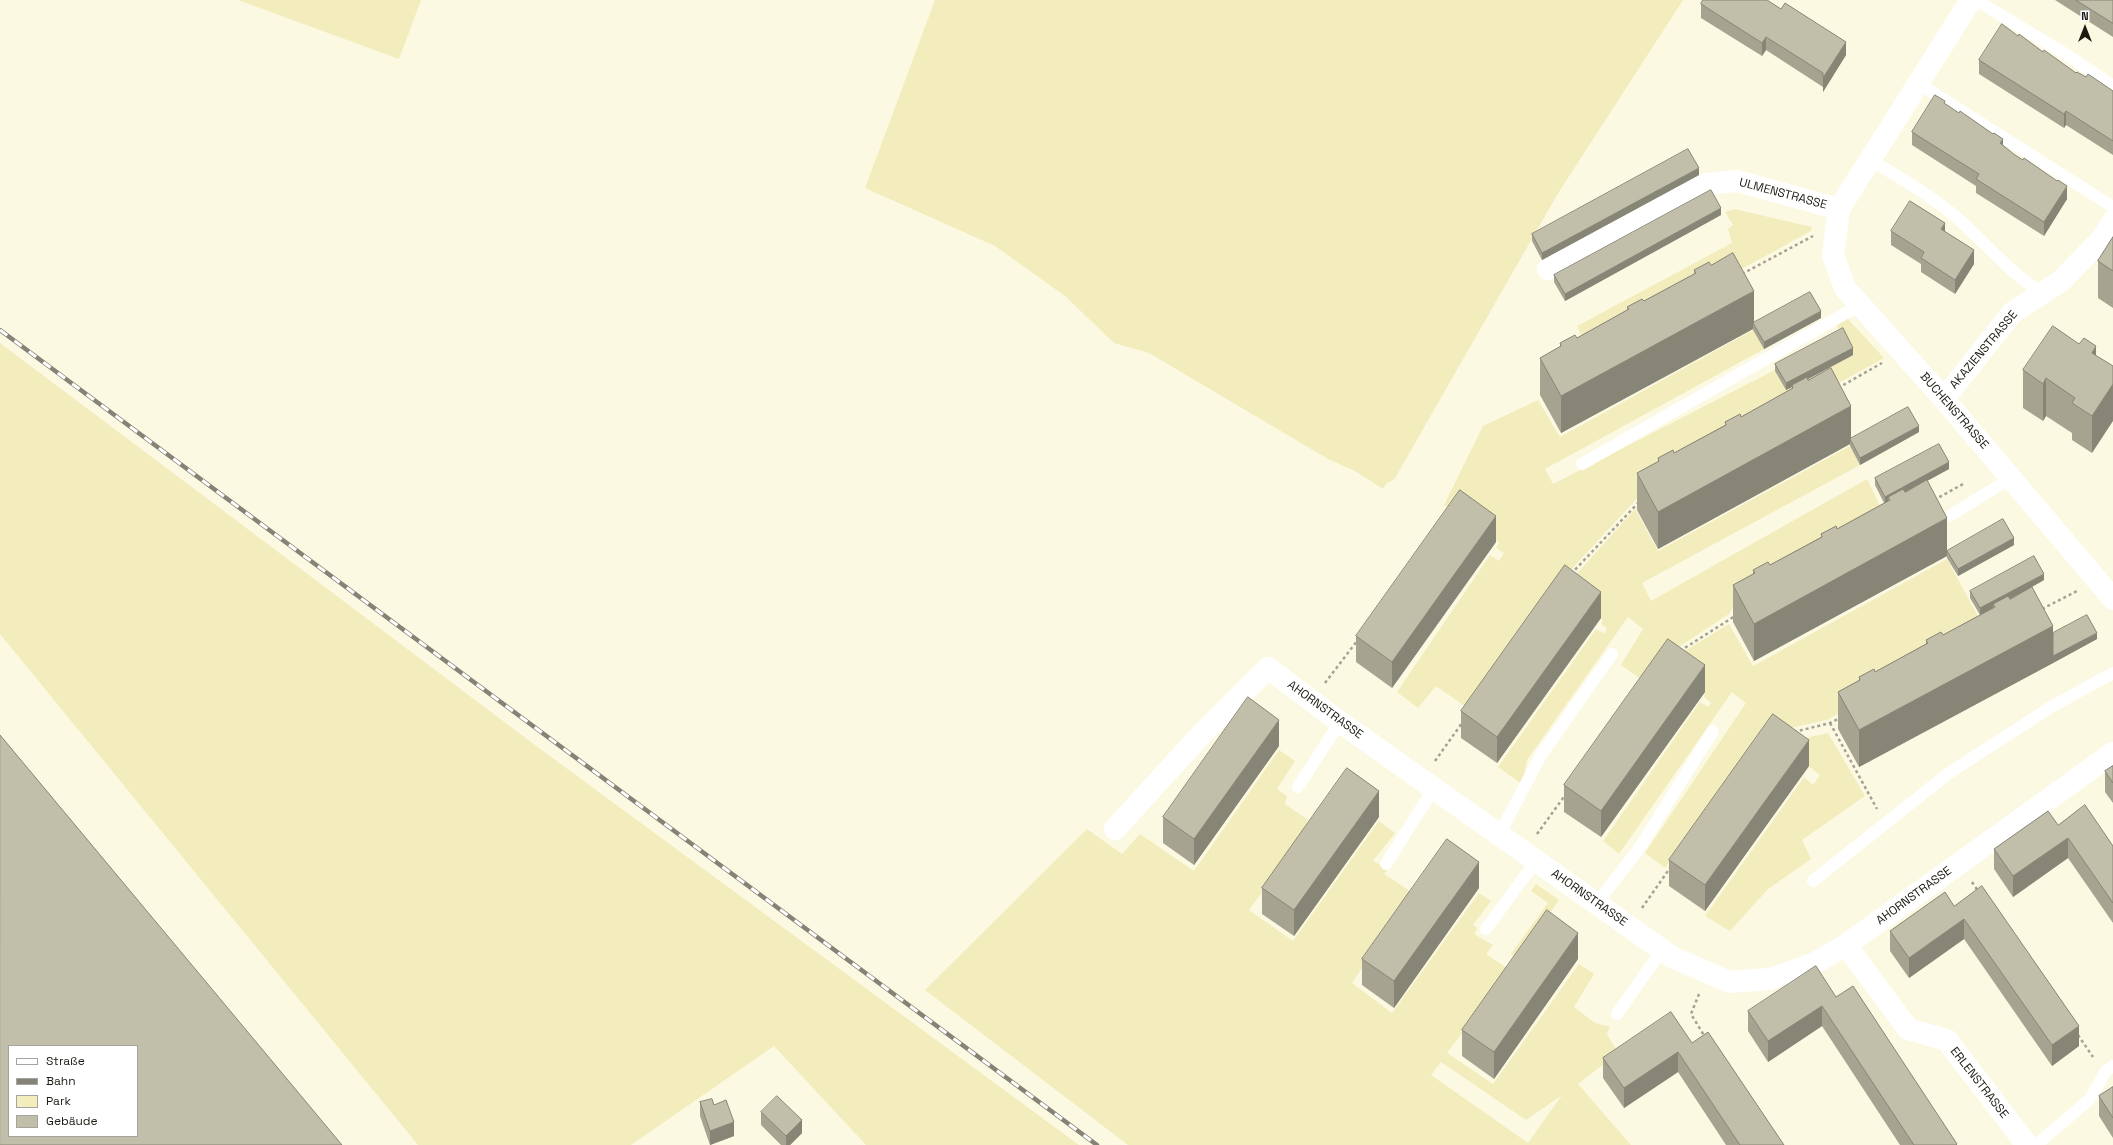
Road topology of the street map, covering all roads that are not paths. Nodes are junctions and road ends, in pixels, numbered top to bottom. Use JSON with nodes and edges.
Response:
{"nodes":[{"id":1,"x":1971,"y":0,"type":"edge"},
{"id":2,"x":1976,"y":0,"type":"edge"},
{"id":3,"x":1918,"y":83,"type":"junction"},
{"id":4,"x":2113,"y":86,"type":"edge"},
{"id":5,"x":1870,"y":160,"type":"junction"},
{"id":6,"x":2113,"y":207,"type":"edge"},
{"id":7,"x":1839,"y":209,"type":"junction"},
{"id":8,"x":2113,"y":221,"type":"edge"},
{"id":9,"x":1548,"y":269,"type":"dead end"},
{"id":10,"x":2042,"y":293,"type":"junction"},
{"id":11,"x":1860,"y":305,"type":"junction"},
{"id":12,"x":1944,"y":399,"type":"junction"},
{"id":13,"x":1582,"y":464,"type":"dead end"},
{"id":14,"x":2004,"y":471,"type":"junction"},
{"id":15,"x":1951,"y":516,"type":"dead end"},
{"id":16,"x":2113,"y":599,"type":"edge"},
{"id":17,"x":1612,"y":654,"type":"dead end"},
{"id":18,"x":2113,"y":673,"type":"edge"},
{"id":19,"x":1340,"y":722,"type":"junction"},
{"id":20,"x":1713,"y":731,"type":"dead end"},
{"id":21,"x":2113,"y":753,"type":"edge"},
{"id":22,"x":1428,"y":784,"type":"junction"},
{"id":23,"x":1298,"y":787,"type":"dead end"},
{"id":24,"x":1115,"y":829,"type":"dead end"},
{"id":25,"x":1499,"y":835,"type":"junction"},
{"id":26,"x":1530,"y":857,"type":"junction"},
{"id":27,"x":1386,"y":864,"type":"dead end"},
{"id":28,"x":1814,"y":881,"type":"dead end"},
{"id":29,"x":1597,"y":903,"type":"junction"},
{"id":30,"x":1486,"y":929,"type":"dead end"},
{"id":31,"x":1846,"y":945,"type":"junction"},
{"id":32,"x":1662,"y":950,"type":"junction"},
{"id":33,"x":1617,"y":1014,"type":"dead end"},
{"id":34,"x":2109,"y":1070,"type":"edge"},
{"id":35,"x":2027,"y":1145,"type":"edge"},
{"id":36,"x":2036,"y":1145,"type":"edge"}],
"edges":[{"from":1,"to":3,"type":"street","name":"ULMENSTRASSE"},
{"from":2,"to":4,"type":"lane"},
{"from":3,"to":5,"type":"street","name":"ULMENSTRASSE"},
{"from":3,"to":6,"type":"lane"},
{"from":5,"to":7,"type":"street","name":"ULMENSTRASSE"},
{"from":5,"to":10,"type":"lane"},
{"from":7,"to":9,"type":"street","name":"ULMENSTRASSE"},
{"from":7,"to":11,"type":"street","name":"BUCHENSTRASSE"},
{"from":8,"to":10,"type":"street","name":"AKAZIENSTRASSE"},
{"from":10,"to":12,"type":"street","name":"AKAZIENSTRASSE"},
{"from":11,"to":12,"type":"street","name":"BUCHENSTRASSE"},
{"from":11,"to":13,"type":"lane"},
{"from":12,"to":14,"type":"street","name":"BUCHENSTRASSE"},
{"from":14,"to":15,"type":"lane"},
{"from":14,"to":16,"type":"street","name":"BUCHENSTRASSE"},
{"from":17,"to":25,"type":"lane"},
{"from":18,"to":28,"type":"lane"},
{"from":19,"to":22,"type":"street","name":"AHORNSTRASSE"},
{"from":19,"to":23,"type":"lane"},
{"from":19,"to":24,"type":"street","name":"AHORNSTRASSE"},
{"from":20,"to":29,"type":"lane"},
{"from":21,"to":31,"type":"street","name":"AHORNSTRASSE"},
{"from":22,"to":25,"type":"street","name":"AHORNSTRASSE"},
{"from":22,"to":27,"type":"lane"},
{"from":25,"to":26,"type":"street","name":"AHORNSTRASSE"},
{"from":26,"to":29,"type":"street","name":"AHORNSTRASSE"},
{"from":26,"to":30,"type":"lane"},
{"from":29,"to":32,"type":"street","name":"AHORNSTRASSE"},
{"from":31,"to":32,"type":"street","name":"AHORNSTRASSE"},
{"from":31,"to":35,"type":"street","name":"ERLENSTRASSE"},
{"from":32,"to":33,"type":"lane"},
{"from":34,"to":36,"type":"lane"}]}
